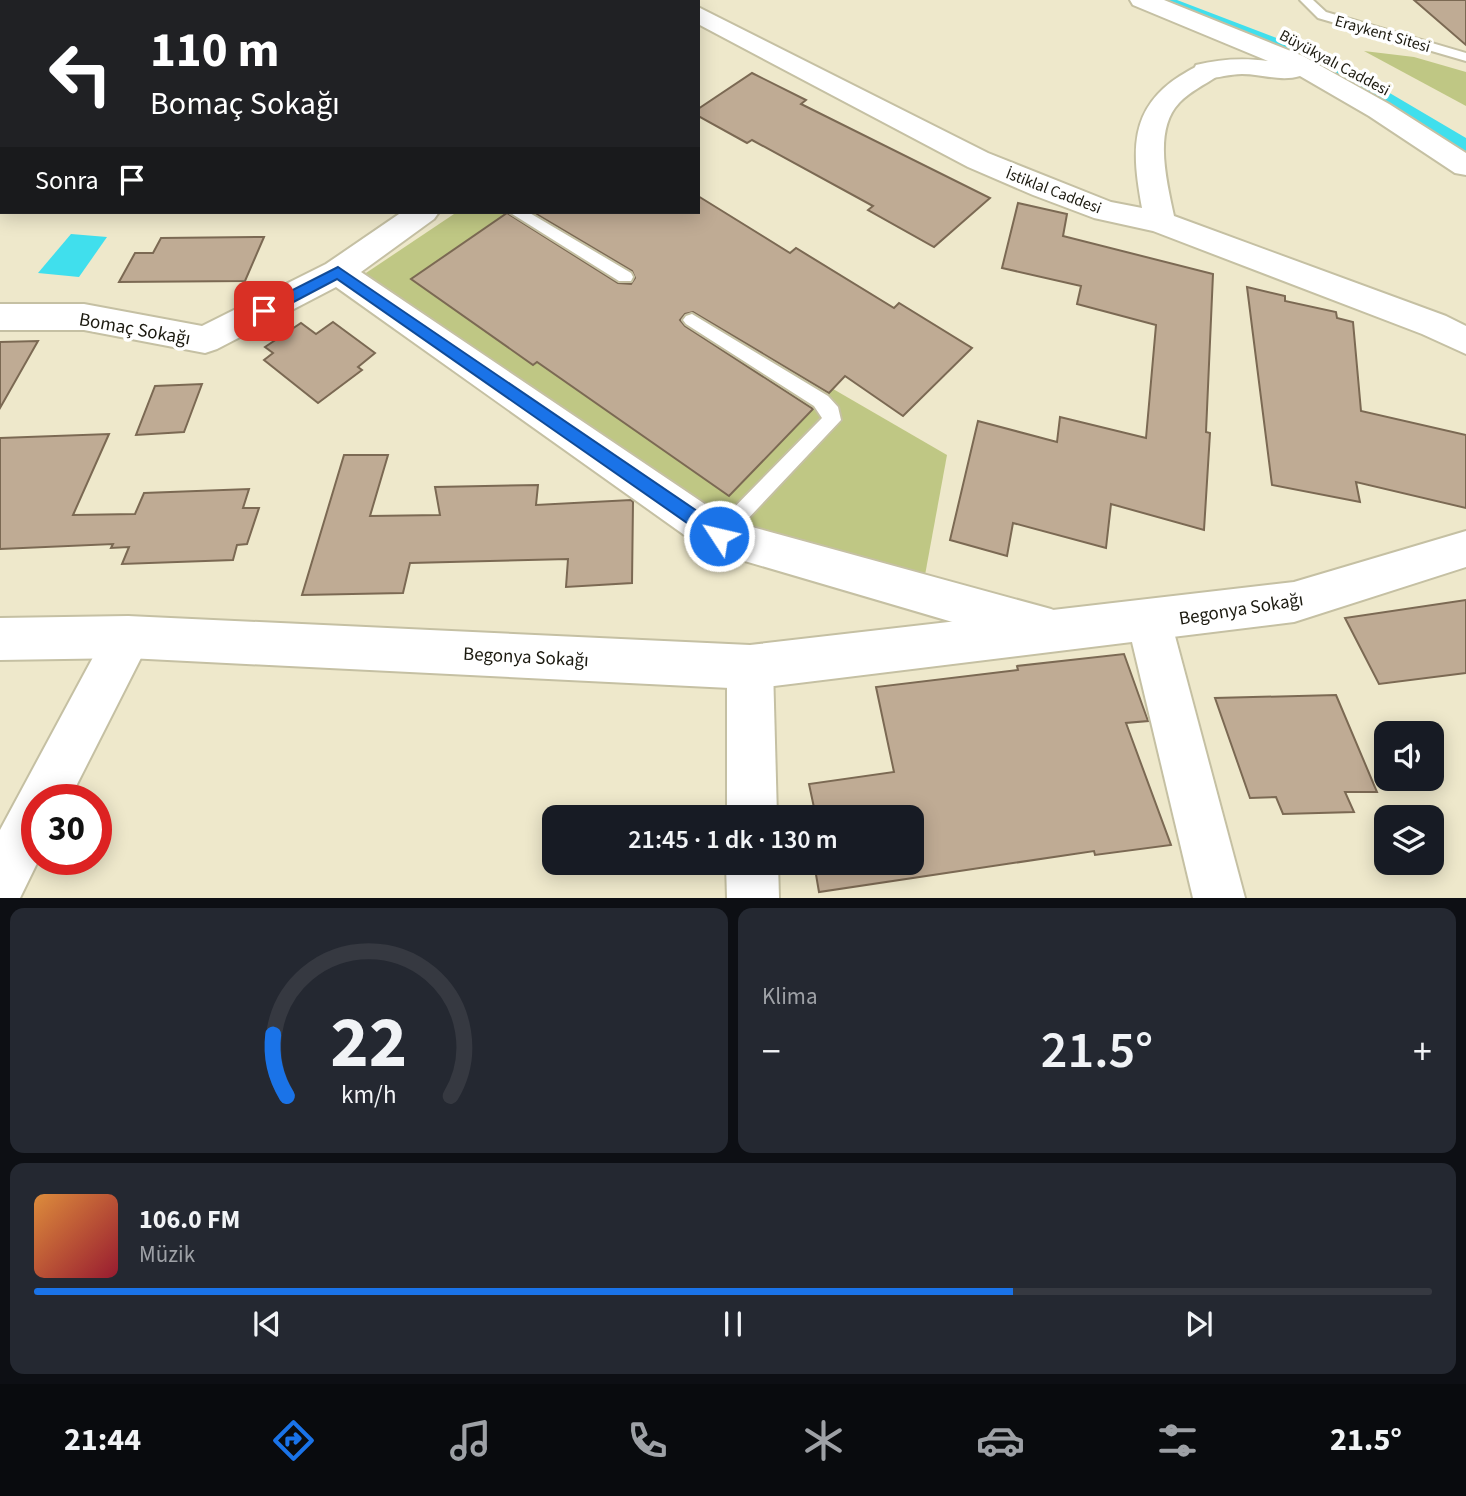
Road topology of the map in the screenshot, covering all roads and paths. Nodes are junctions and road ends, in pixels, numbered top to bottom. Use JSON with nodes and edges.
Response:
{"nodes":[{"id":1,"x":1142,"y":0,"type":"edge"},
{"id":2,"x":1306,"y":0,"type":"edge"},
{"id":3,"x":1186,"y":6,"type":"edge"},
{"id":4,"x":700,"y":15,"type":"edge"},
{"id":5,"x":1466,"y":57,"type":"edge"},
{"id":6,"x":1206,"y":71,"type":"junction"},
{"id":7,"x":1329,"y":80,"type":"junction"},
{"id":8,"x":1466,"y":136,"type":"edge"},
{"id":9,"x":1466,"y":166,"type":"edge"},
{"id":10,"x":520,"y":214,"type":"edge"},
{"id":11,"x":400,"y":217,"type":"edge"},
{"id":12,"x":1160,"y":222,"type":"junction"},
{"id":13,"x":338,"y":272,"type":"junction"},
{"id":14,"x":625,"y":277,"type":"dead end"},
{"id":15,"x":0,"y":317,"type":"edge"},
{"id":16,"x":692,"y":320,"type":"dead end"},
{"id":17,"x":1466,"y":341,"type":"edge"},
{"id":18,"x":719,"y":536,"type":"junction"},
{"id":19,"x":1466,"y":549,"type":"edge"},
{"id":20,"x":1149,"y":621,"type":"junction"},
{"id":21,"x":1051,"y":630,"type":"junction"},
{"id":22,"x":128,"y":637,"type":"junction"},
{"id":23,"x":0,"y":639,"type":"edge"},
{"id":24,"x":750,"y":667,"type":"junction"},
{"id":25,"x":51,"y":784,"type":"edge"},
{"id":26,"x":752,"y":805,"type":"edge"},
{"id":27,"x":21,"y":842,"type":"edge"},
{"id":28,"x":752,"y":875,"type":"edge"},
{"id":29,"x":0,"y":882,"type":"edge"},
{"id":30,"x":753,"y":898,"type":"edge"},
{"id":31,"x":1219,"y":898,"type":"edge"}],
"edges":[{"from":1,"to":3,"type":"main road","name":"Büyükyalı Caddesi"},
{"from":2,"to":5,"type":"lane","name":"Eraykent Sitesi"},
{"from":3,"to":6,"type":"main road","name":"Büyükyalı Caddesi"},
{"from":3,"to":7,"type":"main road","name":"Büyükyalı Caddesi"},
{"from":3,"to":8,"type":"main road","name":"Büyükyalı Caddesi"},
{"from":4,"to":12,"type":"main road","name":"İstiklal Caddesi"},
{"from":6,"to":7,"type":"main road","name":"Büyükyalı Caddesi"},
{"from":6,"to":12,"type":"main road"},
{"from":7,"to":9,"type":"main road","name":"Büyükyalı Caddesi"},
{"from":10,"to":14,"type":"lane"},
{"from":11,"to":13,"type":"main road","name":"Bomaç Sokağı"},
{"from":12,"to":17,"type":"main road","name":"İstiklal Caddesi"},
{"from":13,"to":15,"type":"main road","name":"Bomaç Sokağı"},
{"from":13,"to":18,"type":"main road","name":"Begonya Sokağı"},
{"from":16,"to":18,"type":"lane"},
{"from":18,"to":21,"type":"main road","name":"Begonya Sokağı"},
{"from":19,"to":20,"type":"main road","name":"Begonya Sokağı"},
{"from":20,"to":21,"type":"main road","name":"Begonya Sokağı"},
{"from":20,"to":31,"type":"main road"},
{"from":21,"to":24,"type":"main road","name":"Begonya Sokağı"},
{"from":22,"to":23,"type":"main road","name":"Begonya Sokağı"},
{"from":22,"to":24,"type":"main road","name":"Begonya Sokağı"},
{"from":22,"to":25,"type":"main road"},
{"from":24,"to":26,"type":"main road"},
{"from":27,"to":29,"type":"main road"},
{"from":28,"to":30,"type":"main road"}]}
